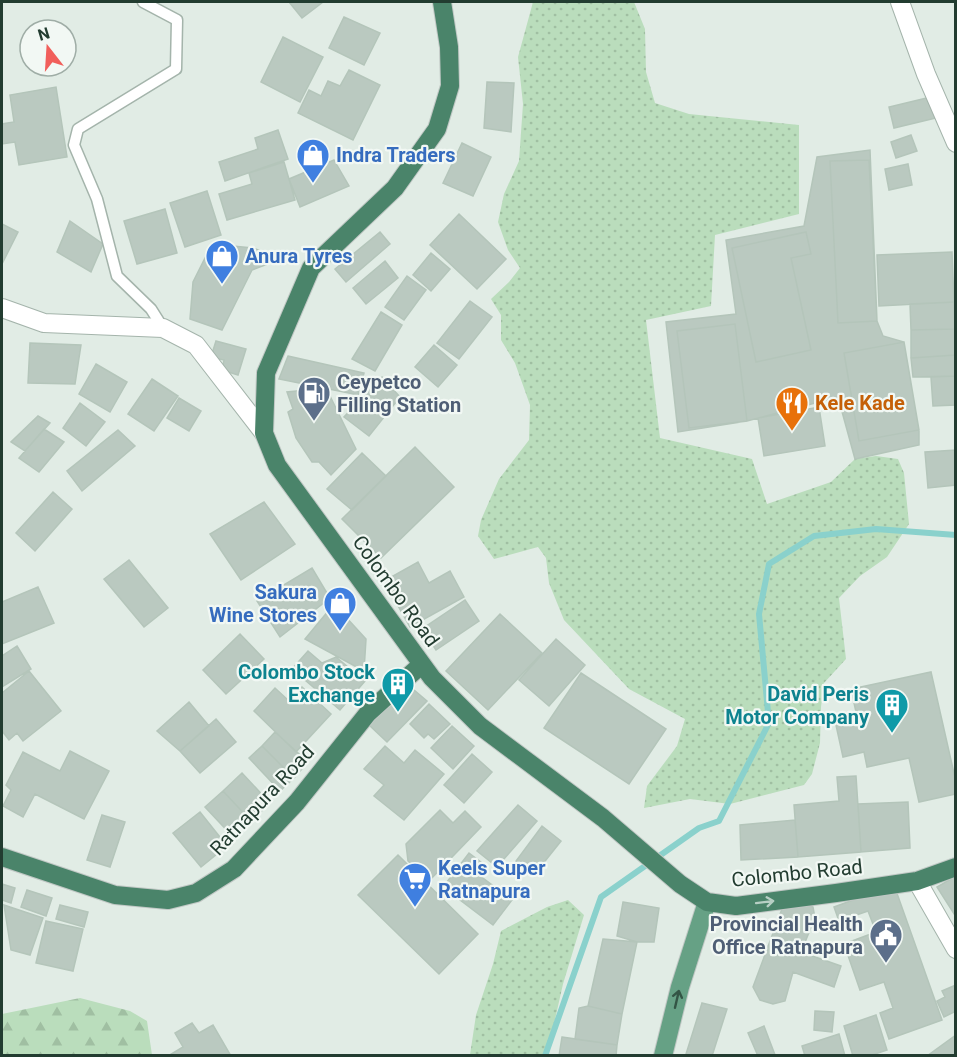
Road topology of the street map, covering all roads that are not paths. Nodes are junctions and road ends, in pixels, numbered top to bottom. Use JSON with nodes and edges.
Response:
{"nodes":[{"id":1,"x":143,"y":2,"type":"edge"},
{"id":2,"x":442,"y":2,"type":"edge"},
{"id":3,"x":900,"y":2,"type":"edge"},
{"id":4,"x":956,"y":143,"type":"edge"},
{"id":5,"x":2,"y":308,"type":"edge"},
{"id":6,"x":163,"y":328,"type":"junction"},
{"id":7,"x":264,"y":433,"type":"junction"},
{"id":8,"x":421,"y":665,"type":"junction"},
{"id":9,"x":2,"y":857,"type":"edge"},
{"id":10,"x":956,"y":867,"type":"edge"},
{"id":11,"x":917,"y":881,"type":"junction"},
{"id":12,"x":707,"y":902,"type":"junction"},
{"id":13,"x":956,"y":949,"type":"edge"},
{"id":14,"x":663,"y":1056,"type":"edge"}],
"edges":[{"from":1,"to":6,"type":"lane"},
{"from":2,"to":7,"type":"highway","name":"Colombo Road"},
{"from":3,"to":4,"type":"street"},
{"from":5,"to":6,"type":"street"},
{"from":6,"to":7,"type":"street"},
{"from":7,"to":8,"type":"highway","name":"Colombo Road"},
{"from":8,"to":9,"type":"highway","name":"Ratnapura Road"},
{"from":8,"to":12,"type":"highway","name":"Colombo Road"},
{"from":10,"to":11,"type":"highway","name":"Colombo Road"},
{"from":12,"to":11,"type":"highway","name":"Colombo Road","one_way":true},
{"from":11,"to":13,"type":"street"},
{"from":14,"to":12,"type":"main road","one_way":true}]}
